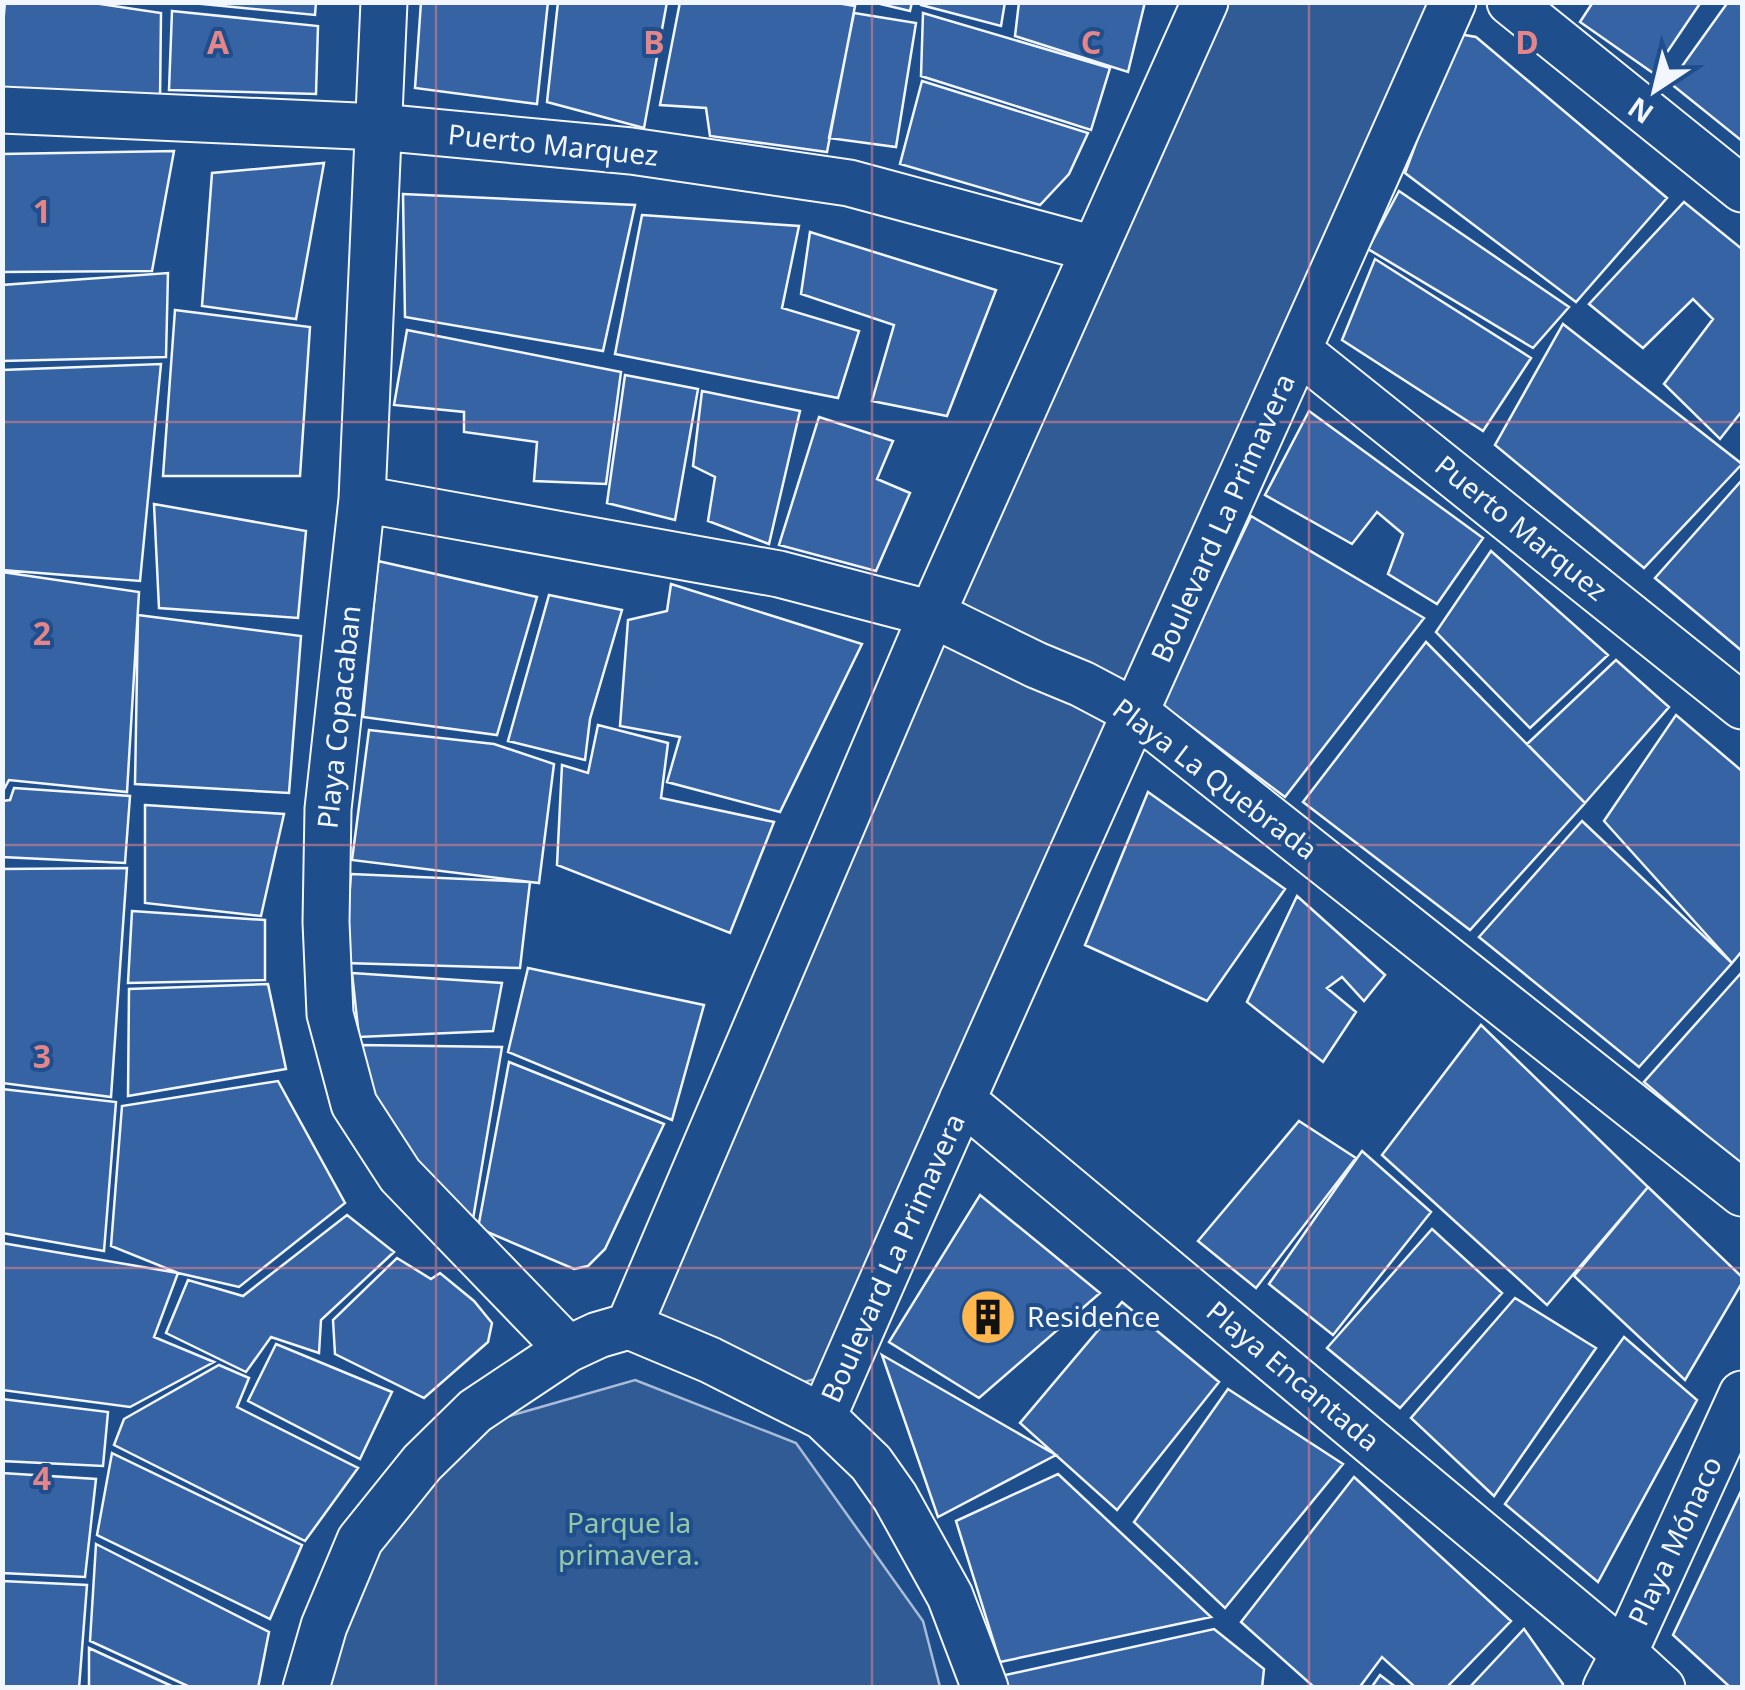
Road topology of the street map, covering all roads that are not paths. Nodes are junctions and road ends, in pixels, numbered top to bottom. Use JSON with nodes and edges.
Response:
{"nodes":[{"id":1,"x":384,"y":2,"type":"edge"},
{"id":2,"x":1205,"y":2,"type":"edge"},
{"id":3,"x":1453,"y":2,"type":"edge"},
{"id":4,"x":1510,"y":2,"type":"edge"},
{"id":5,"x":2,"y":110,"type":"edge"},
{"id":6,"x":378,"y":126,"type":"junction"},
{"id":7,"x":1742,"y":189,"type":"edge"},
{"id":8,"x":1094,"y":249,"type":"junction"},
{"id":9,"x":1299,"y":350,"type":"junction"},
{"id":10,"x":362,"y":498,"type":"junction"},
{"id":11,"x":932,"y":614,"type":"junction"},
{"id":12,"x":1742,"y":706,"type":"edge"},
{"id":13,"x":1135,"y":712,"type":"junction"},
{"id":14,"x":962,"y":1100,"type":"junction"},
{"id":15,"x":1742,"y":1193,"type":"edge"},
{"id":16,"x":629,"y":1326,"type":"junction"},
{"id":17,"x":568,"y":1348,"type":"junction"},
{"id":18,"x":1742,"y":1394,"type":"edge"},
{"id":19,"x":822,"y":1418,"type":"junction"},
{"id":20,"x":1615,"y":1670,"type":"edge"},
{"id":21,"x":306,"y":1688,"type":"edge"},
{"id":22,"x":985,"y":1688,"type":"edge"},
{"id":23,"x":1662,"y":1688,"type":"edge"}],
"edges":[{"from":1,"to":6,"type":"street","name":"Playa Copacaban"},
{"from":2,"to":8,"type":"street"},
{"from":3,"to":9,"type":"street","name":"Boulevard La Primavera"},
{"from":4,"to":7,"type":"street"},
{"from":5,"to":6,"type":"street","name":"Puerto Marquez"},
{"from":6,"to":8,"type":"street","name":"Puerto Marquez"},
{"from":6,"to":10,"type":"street","name":"Playa Copacaban"},
{"from":8,"to":11,"type":"street"},
{"from":9,"to":12,"type":"street","name":"Puerto Marquez"},
{"from":9,"to":13,"type":"street","name":"Boulevard La Primavera"},
{"from":10,"to":11,"type":"street","name":"Playa La Quebrada"},
{"from":10,"to":17,"type":"street","name":"Playa Copacaban"},
{"from":11,"to":13,"type":"street","name":"Playa La Quebrada"},
{"from":11,"to":16,"type":"street"},
{"from":13,"to":14,"type":"street","name":"Boulevard La Primavera"},
{"from":13,"to":15,"type":"street","name":"Playa La Quebrada"},
{"from":14,"to":19,"type":"street","name":"Boulevard La Primavera"},
{"from":14,"to":20,"type":"street","name":"Playa Encantada"},
{"from":16,"to":17,"type":"street"},
{"from":16,"to":19,"type":"street"},
{"from":17,"to":21,"type":"street"},
{"from":18,"to":20,"type":"street","name":"Playa Mónaco"},
{"from":19,"to":22,"type":"street"},
{"from":20,"to":23,"type":"street","name":"Playa Encantada"}]}
